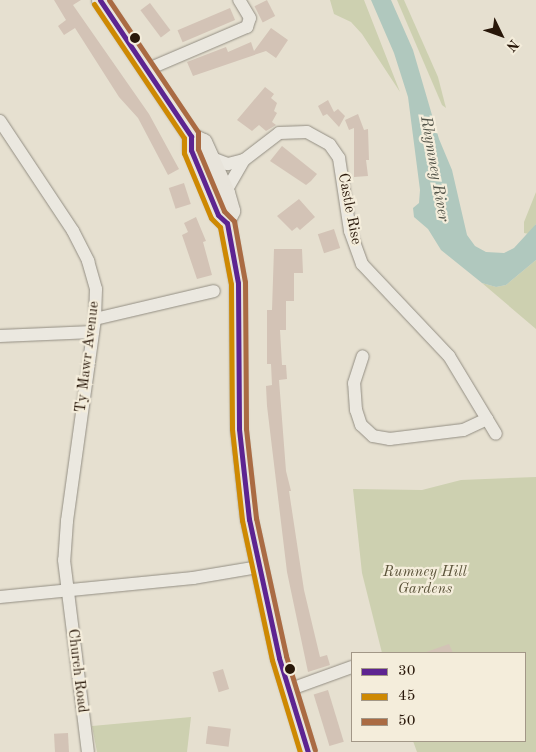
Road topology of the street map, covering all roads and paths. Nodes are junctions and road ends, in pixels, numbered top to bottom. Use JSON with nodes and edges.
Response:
{"nodes":[{"id":1,"x":100,"y":0,"type":"edge"},
{"id":2,"x":239,"y":0,"type":"edge"},
{"id":3,"x":146,"y":70,"type":"junction"},
{"id":4,"x":0,"y":121,"type":"edge"},
{"id":5,"x":191,"y":136,"type":"junction"},
{"id":6,"x":212,"y":158,"type":"junction"},
{"id":7,"x":244,"y":160,"type":"junction"},
{"id":8,"x":226,"y":191,"type":"junction"},
{"id":9,"x":227,"y":223,"type":"junction"},
{"id":10,"x":214,"y":292,"type":"dead end"},
{"id":11,"x":94,"y":326,"type":"junction"},
{"id":12,"x":0,"y":336,"type":"edge"},
{"id":13,"x":362,"y":356,"type":"dead end"},
{"id":14,"x":487,"y":419,"type":"junction"},
{"id":15,"x":496,"y":434,"type":"dead end"},
{"id":16,"x":259,"y":567,"type":"junction"},
{"id":17,"x":67,"y":589,"type":"junction"},
{"id":18,"x":0,"y":597,"type":"edge"},
{"id":19,"x":351,"y":667,"type":"edge"},
{"id":20,"x":288,"y":690,"type":"junction"},
{"id":21,"x":88,"y":752,"type":"edge"},
{"id":22,"x":308,"y":752,"type":"edge"}],
"edges":[{"from":1,"to":3,"type":"main road"},
{"from":2,"to":3,"type":"street"},
{"from":3,"to":5,"type":"main road"},
{"from":4,"to":11,"type":"street","name":"Ty Mawr Avenue"},
{"from":5,"to":6,"type":"main road"},
{"from":5,"to":9,"type":"main road"},
{"from":6,"to":7,"type":"street"},
{"from":6,"to":8,"type":"main road"},
{"from":7,"to":8,"type":"street","name":"Castle Rise"},
{"from":7,"to":14,"type":"street","name":"Castle Rise"},
{"from":8,"to":9,"type":"main road"},
{"from":9,"to":16,"type":"main road"},
{"from":10,"to":11,"type":"street"},
{"from":11,"to":12,"type":"street"},
{"from":11,"to":17,"type":"street","name":"Ty Mawr Avenue"},
{"from":13,"to":14,"type":"street"},
{"from":14,"to":15,"type":"street","name":"Castle Rise"},
{"from":16,"to":17,"type":"street"},
{"from":16,"to":20,"type":"main road"},
{"from":17,"to":18,"type":"street"},
{"from":17,"to":21,"type":"street","name":"Church Road"},
{"from":19,"to":20,"type":"street"},
{"from":20,"to":22,"type":"main road"}]}
